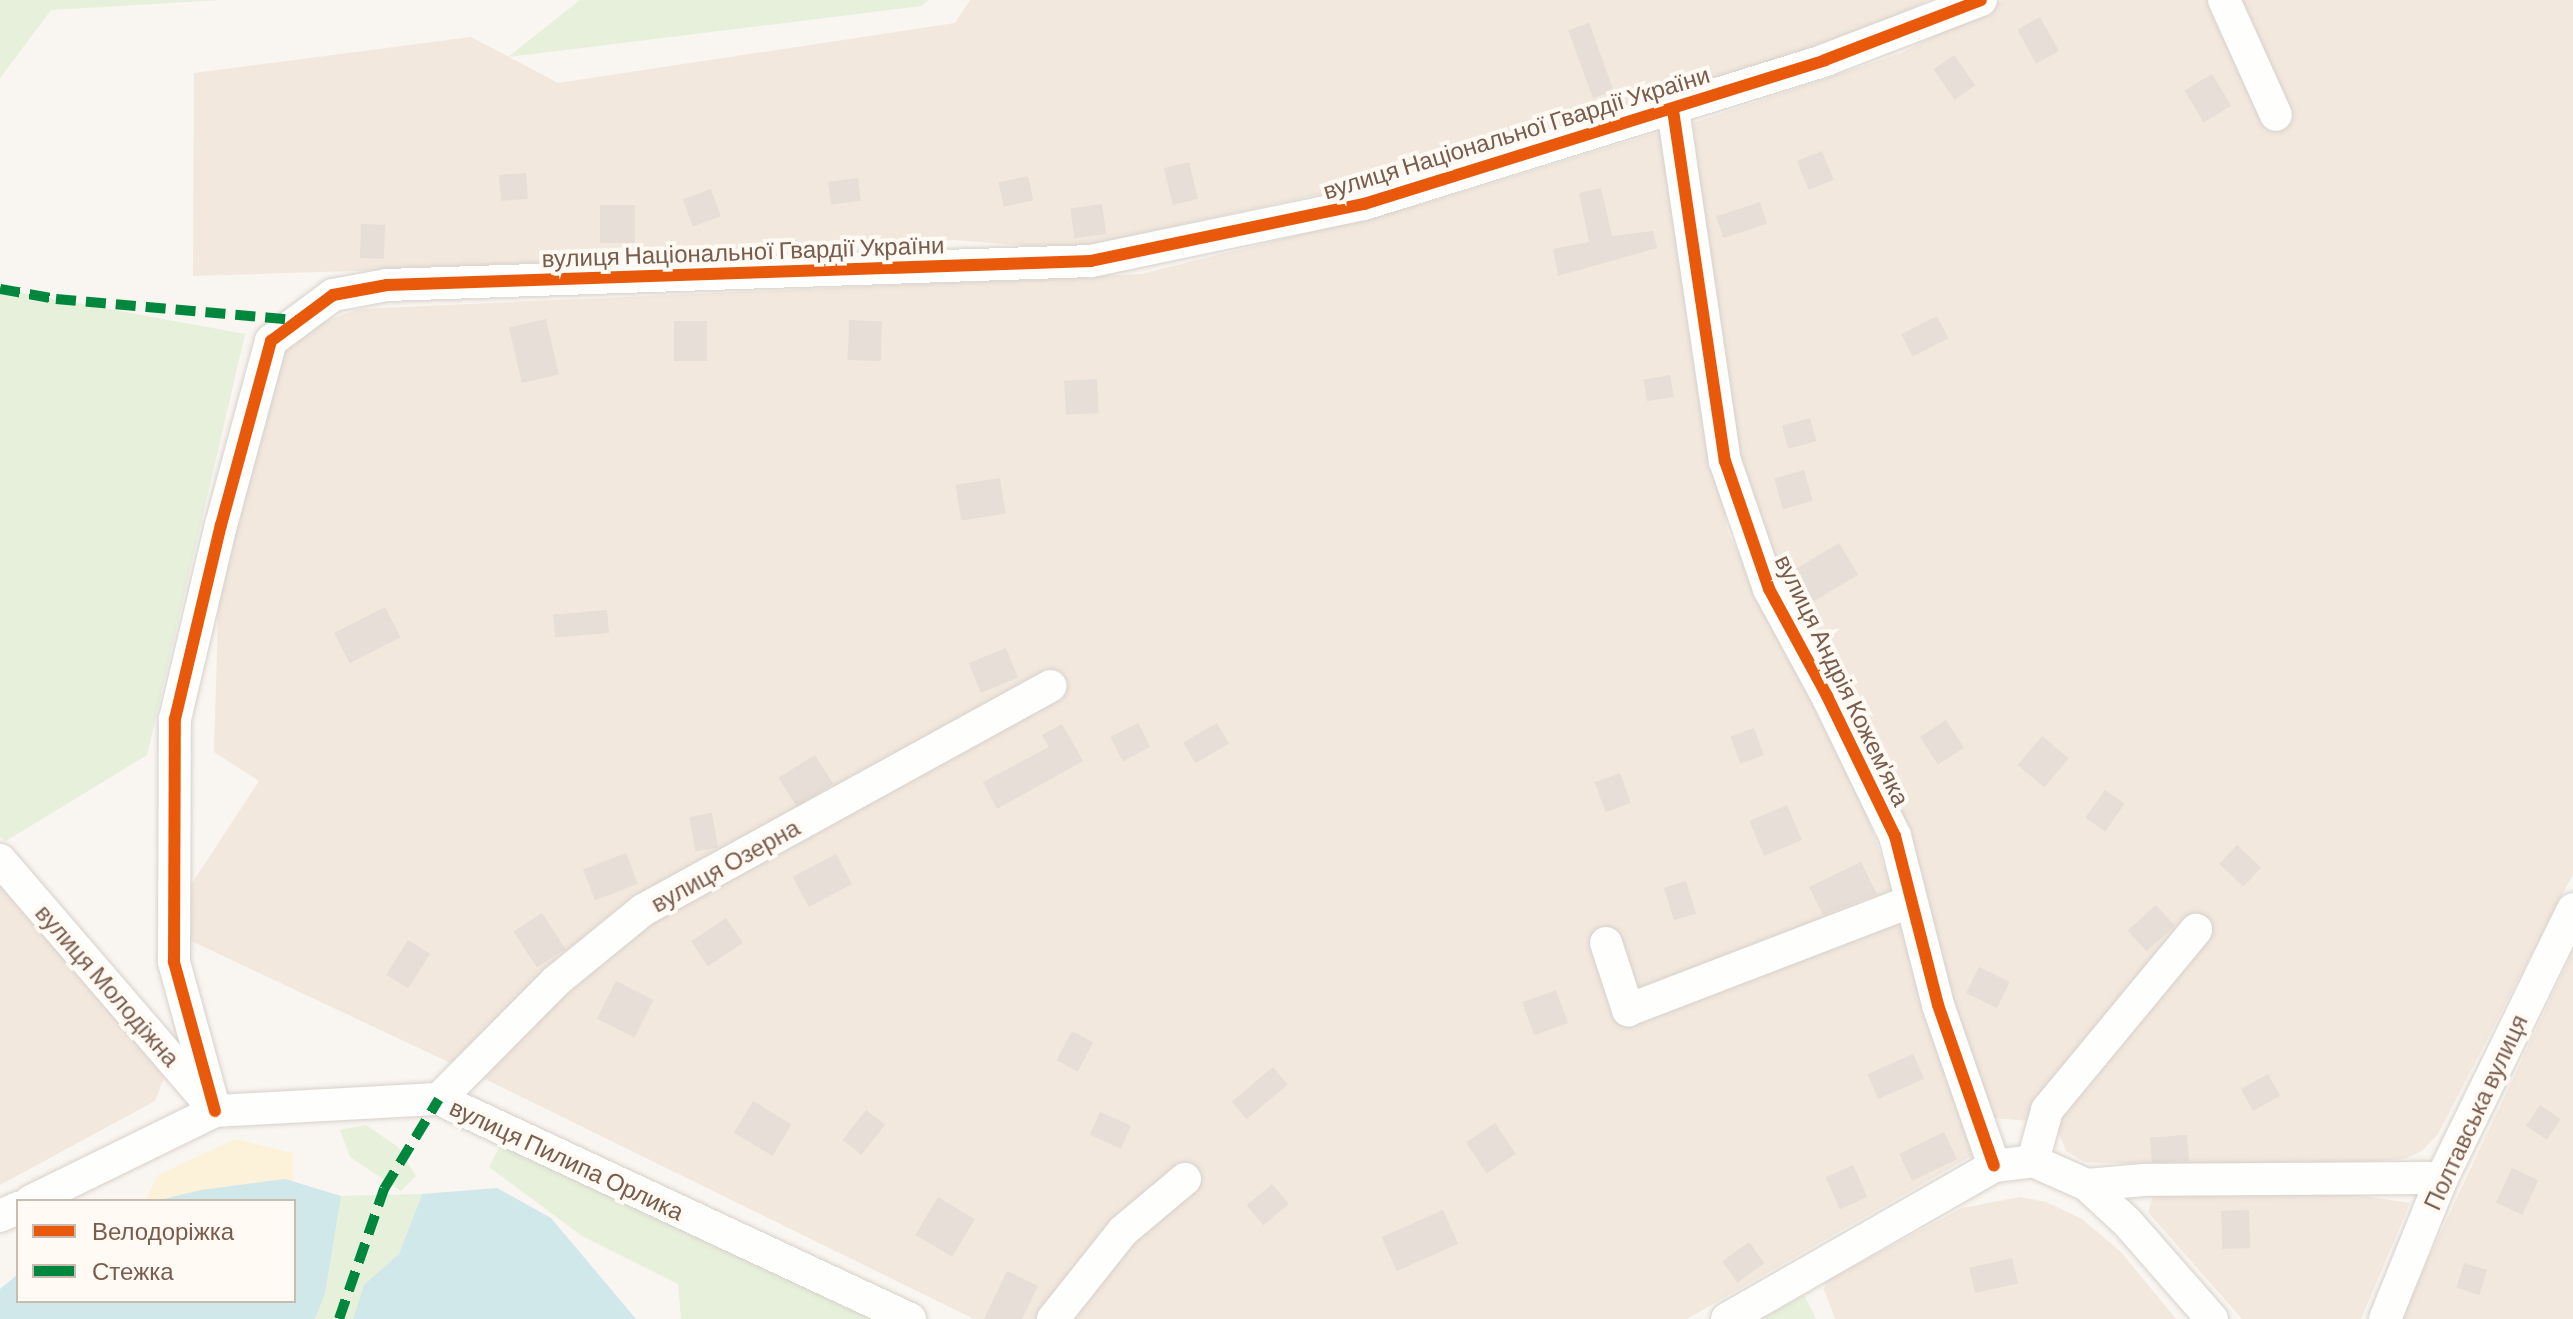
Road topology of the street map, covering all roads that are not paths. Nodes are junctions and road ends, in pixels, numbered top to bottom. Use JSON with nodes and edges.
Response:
{"nodes":[{"id":1,"x":1981,"y":0,"type":"edge"},
{"id":2,"x":2224,"y":0,"type":"edge"},
{"id":3,"x":1673,"y":110,"type":"junction"},
{"id":4,"x":2276,"y":115,"type":"dead end"},
{"id":5,"x":1051,"y":686,"type":"dead end"},
{"id":6,"x":0,"y":860,"type":"edge"},
{"id":7,"x":1910,"y":902,"type":"junction"},
{"id":8,"x":2573,"y":909,"type":"edge"},
{"id":9,"x":2196,"y":930,"type":"dead end"},
{"id":10,"x":1606,"y":943,"type":"dead end"},
{"id":11,"x":439,"y":1099,"type":"junction"},
{"id":12,"x":215,"y":1111,"type":"junction"},
{"id":13,"x":2033,"y":1161,"type":"junction"},
{"id":14,"x":1994,"y":1166,"type":"junction"},
{"id":15,"x":2442,"y":1178,"type":"junction"},
{"id":16,"x":1185,"y":1179,"type":"dead end"},
{"id":17,"x":2087,"y":1185,"type":"junction"},
{"id":18,"x":35,"y":1199,"type":"edge"},
{"id":19,"x":910,"y":1319,"type":"edge"},
{"id":20,"x":1053,"y":1319,"type":"edge"},
{"id":21,"x":1727,"y":1319,"type":"edge"},
{"id":22,"x":2212,"y":1319,"type":"edge"},
{"id":23,"x":2385,"y":1319,"type":"edge"}],
"edges":[{"from":1,"to":3,"type":"street","name":"вулиця Національної Гвардії України"},
{"from":2,"to":4,"type":"street"},
{"from":3,"to":7,"type":"street","name":"вулиця Андрія Кожем'яка"},
{"from":3,"to":12,"type":"street","name":"вулиця Національної Гвардії України"},
{"from":5,"to":11,"type":"street","name":"вулиця Озерна"},
{"from":6,"to":12,"type":"street","name":"вулиця Молодіжна"},
{"from":7,"to":10,"type":"street"},
{"from":7,"to":14,"type":"street","name":"вулиця Андрія Кожем'яка"},
{"from":8,"to":15,"type":"street","name":"Полтавська вулиця"},
{"from":9,"to":13,"type":"street"},
{"from":11,"to":12,"type":"street","name":"вулиця Пилипа Орлика"},
{"from":11,"to":19,"type":"street","name":"вулиця Пилипа Орлика"},
{"from":12,"to":18,"type":"street","name":"вулиця Пилипа Орлика"},
{"from":13,"to":14,"type":"street"},
{"from":13,"to":17,"type":"street"},
{"from":14,"to":21,"type":"street"},
{"from":15,"to":17,"type":"street"},
{"from":15,"to":23,"type":"street","name":"Полтавська вулиця"},
{"from":16,"to":20,"type":"street"},
{"from":17,"to":22,"type":"street"}]}
